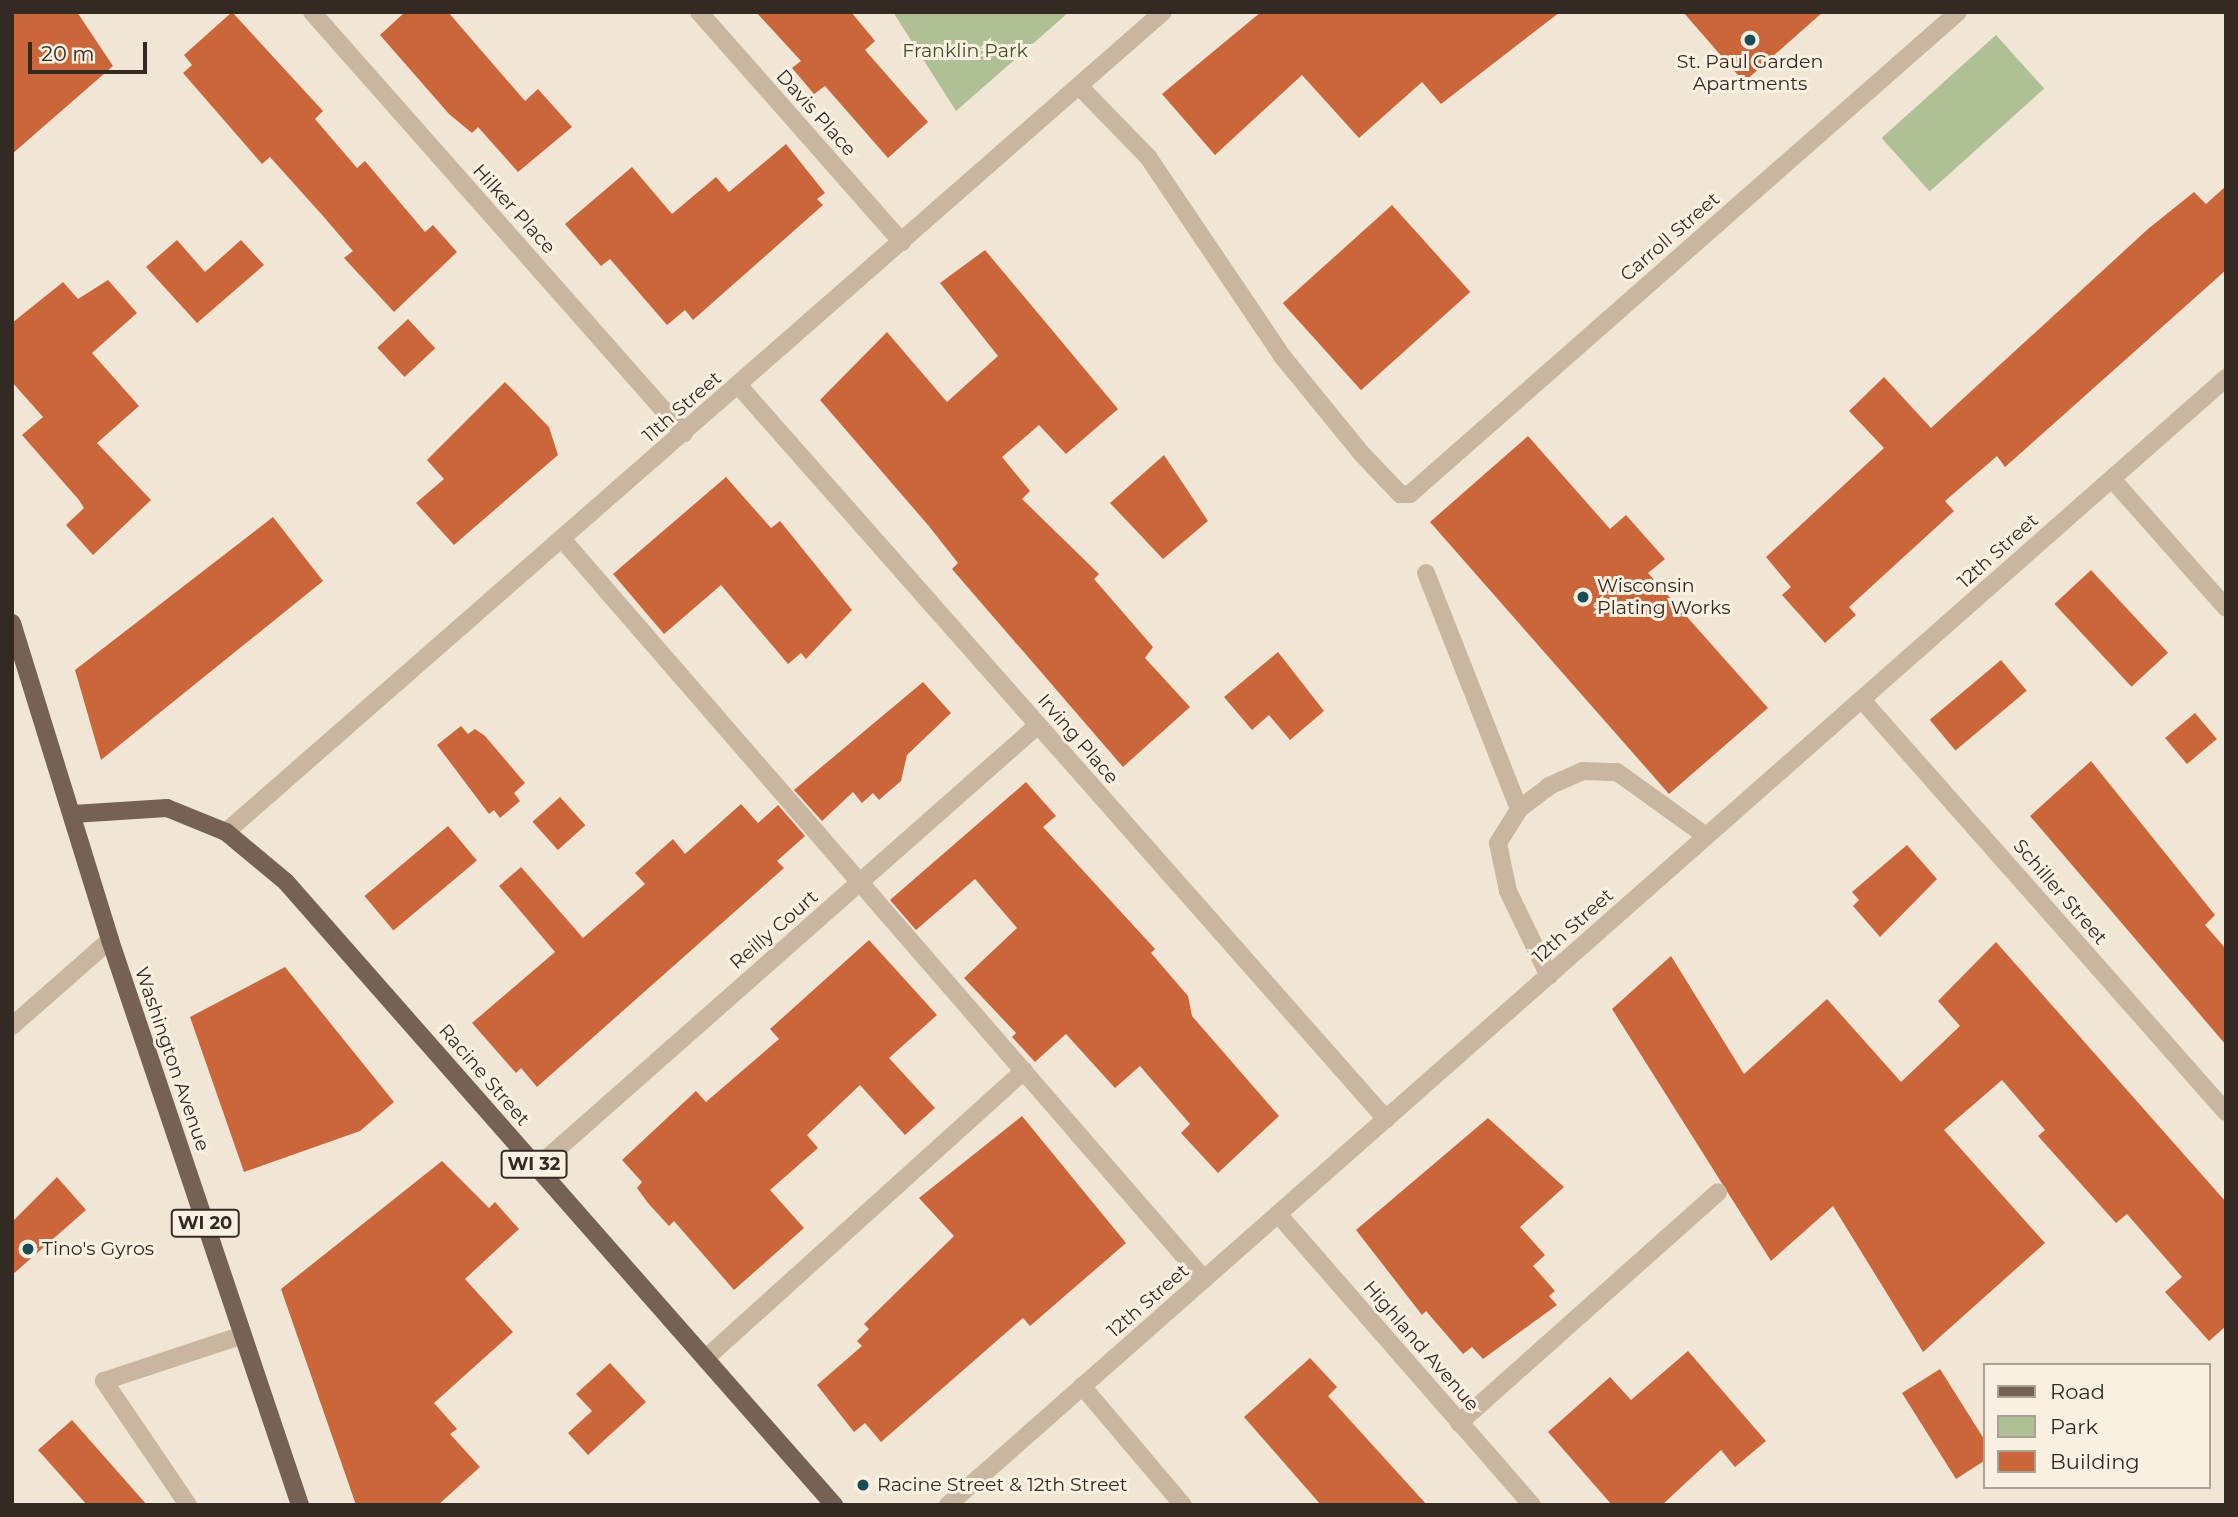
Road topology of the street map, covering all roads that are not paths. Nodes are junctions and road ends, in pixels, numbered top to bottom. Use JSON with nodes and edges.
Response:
{"nodes":[{"id":1,"x":312,"y":12,"type":"edge"},
{"id":2,"x":699,"y":12,"type":"edge"},
{"id":3,"x":1163,"y":12,"type":"edge"},
{"id":4,"x":1958,"y":12,"type":"edge"},
{"id":5,"x":1079,"y":86,"type":"junction"},
{"id":6,"x":902,"y":242,"type":"junction"},
{"id":7,"x":2226,"y":378,"type":"edge"},
{"id":8,"x":739,"y":386,"type":"junction"},
{"id":9,"x":684,"y":433,"type":"junction"},
{"id":10,"x":2112,"y":479,"type":"junction"},
{"id":11,"x":562,"y":539,"type":"junction"},
{"id":12,"x":1426,"y":573,"type":"dead end"},
{"id":13,"x":2226,"y":608,"type":"edge"},
{"id":14,"x":12,"y":623,"type":"edge"},
{"id":15,"x":1862,"y":699,"type":"junction"},
{"id":16,"x":1038,"y":726,"type":"junction"},
{"id":17,"x":1519,"y":809,"type":"junction"},
{"id":18,"x":73,"y":814,"type":"junction"},
{"id":19,"x":226,"y":832,"type":"junction"},
{"id":20,"x":1706,"y":836,"type":"junction"},
{"id":21,"x":858,"y":884,"type":"junction"},
{"id":22,"x":110,"y":940,"type":"junction"},
{"id":23,"x":1549,"y":976,"type":"junction"},
{"id":24,"x":12,"y":1026,"type":"edge"},
{"id":25,"x":1024,"y":1071,"type":"junction"},
{"id":26,"x":2226,"y":1112,"type":"edge"},
{"id":27,"x":1386,"y":1119,"type":"junction"},
{"id":28,"x":537,"y":1167,"type":"junction"},
{"id":29,"x":1718,"y":1192,"type":"dead end"},
{"id":30,"x":1278,"y":1214,"type":"junction"},
{"id":31,"x":1204,"y":1279,"type":"junction"},
{"id":32,"x":243,"y":1335,"type":"junction"},
{"id":33,"x":705,"y":1359,"type":"junction"},
{"id":34,"x":1082,"y":1386,"type":"junction"},
{"id":35,"x":1459,"y":1423,"type":"junction"},
{"id":36,"x":188,"y":1505,"type":"edge"},
{"id":37,"x":300,"y":1505,"type":"edge"},
{"id":38,"x":834,"y":1505,"type":"edge"},
{"id":39,"x":948,"y":1505,"type":"edge"},
{"id":40,"x":1183,"y":1505,"type":"edge"},
{"id":41,"x":1532,"y":1505,"type":"edge"}],
"edges":[{"from":1,"to":9,"type":"street","name":"Hilker Place"},
{"from":2,"to":6,"type":"street","name":"Davis Place"},
{"from":3,"to":5,"type":"street","name":"11th Street"},
{"from":4,"to":5,"type":"street","name":"Carroll Street"},
{"from":5,"to":6,"type":"street","name":"11th Street"},
{"from":6,"to":8,"type":"street","name":"11th Street"},
{"from":7,"to":10,"type":"street","name":"12th Street"},
{"from":8,"to":9,"type":"street","name":"11th Street"},
{"from":8,"to":16,"type":"street","name":"Irving Place"},
{"from":9,"to":11,"type":"street","name":"11th Street"},
{"from":10,"to":13,"type":"street"},
{"from":10,"to":15,"type":"street","name":"12th Street"},
{"from":11,"to":19,"type":"street","name":"11th Street"},
{"from":11,"to":21,"type":"street"},
{"from":12,"to":17,"type":"street"},
{"from":14,"to":18,"type":"main road","name":"Washington Avenue","number":"WI 20"},
{"from":15,"to":20,"type":"street","name":"12th Street"},
{"from":15,"to":26,"type":"street","name":"Schiller Street"},
{"from":16,"to":21,"type":"street","name":"Reilly Court"},
{"from":16,"to":27,"type":"street","name":"Irving Place"},
{"from":17,"to":20,"type":"street"},
{"from":17,"to":23,"type":"street"},
{"from":18,"to":19,"type":"main road","name":"Racine Street","number":"WI 32"},
{"from":18,"to":22,"type":"main road","name":"Washington Avenue","number":"WI 20"},
{"from":19,"to":28,"type":"main road","name":"Racine Street","number":"WI 32"},
{"from":20,"to":23,"type":"street","name":"12th Street"},
{"from":21,"to":25,"type":"street"},
{"from":21,"to":28,"type":"street","name":"Reilly Court"},
{"from":22,"to":24,"type":"street"},
{"from":22,"to":32,"type":"main road","name":"Washington Avenue","number":"WI 20"},
{"from":23,"to":27,"type":"street","name":"12th Street"},
{"from":25,"to":31,"type":"street"},
{"from":25,"to":33,"type":"street"},
{"from":27,"to":30,"type":"street","name":"12th Street"},
{"from":28,"to":33,"type":"main road","name":"Racine Street","number":"WI 32"},
{"from":29,"to":35,"type":"street"},
{"from":30,"to":31,"type":"street","name":"12th Street"},
{"from":30,"to":35,"type":"street","name":"Highland Avenue"},
{"from":31,"to":34,"type":"street","name":"12th Street"},
{"from":32,"to":36,"type":"street"},
{"from":32,"to":37,"type":"main road","name":"Washington Avenue","number":"WI 20"},
{"from":33,"to":38,"type":"main road","name":"Racine Street","number":"WI 32"},
{"from":34,"to":39,"type":"street","name":"12th Street"},
{"from":34,"to":40,"type":"street"},
{"from":35,"to":41,"type":"street","name":"Highland Avenue"}]}
